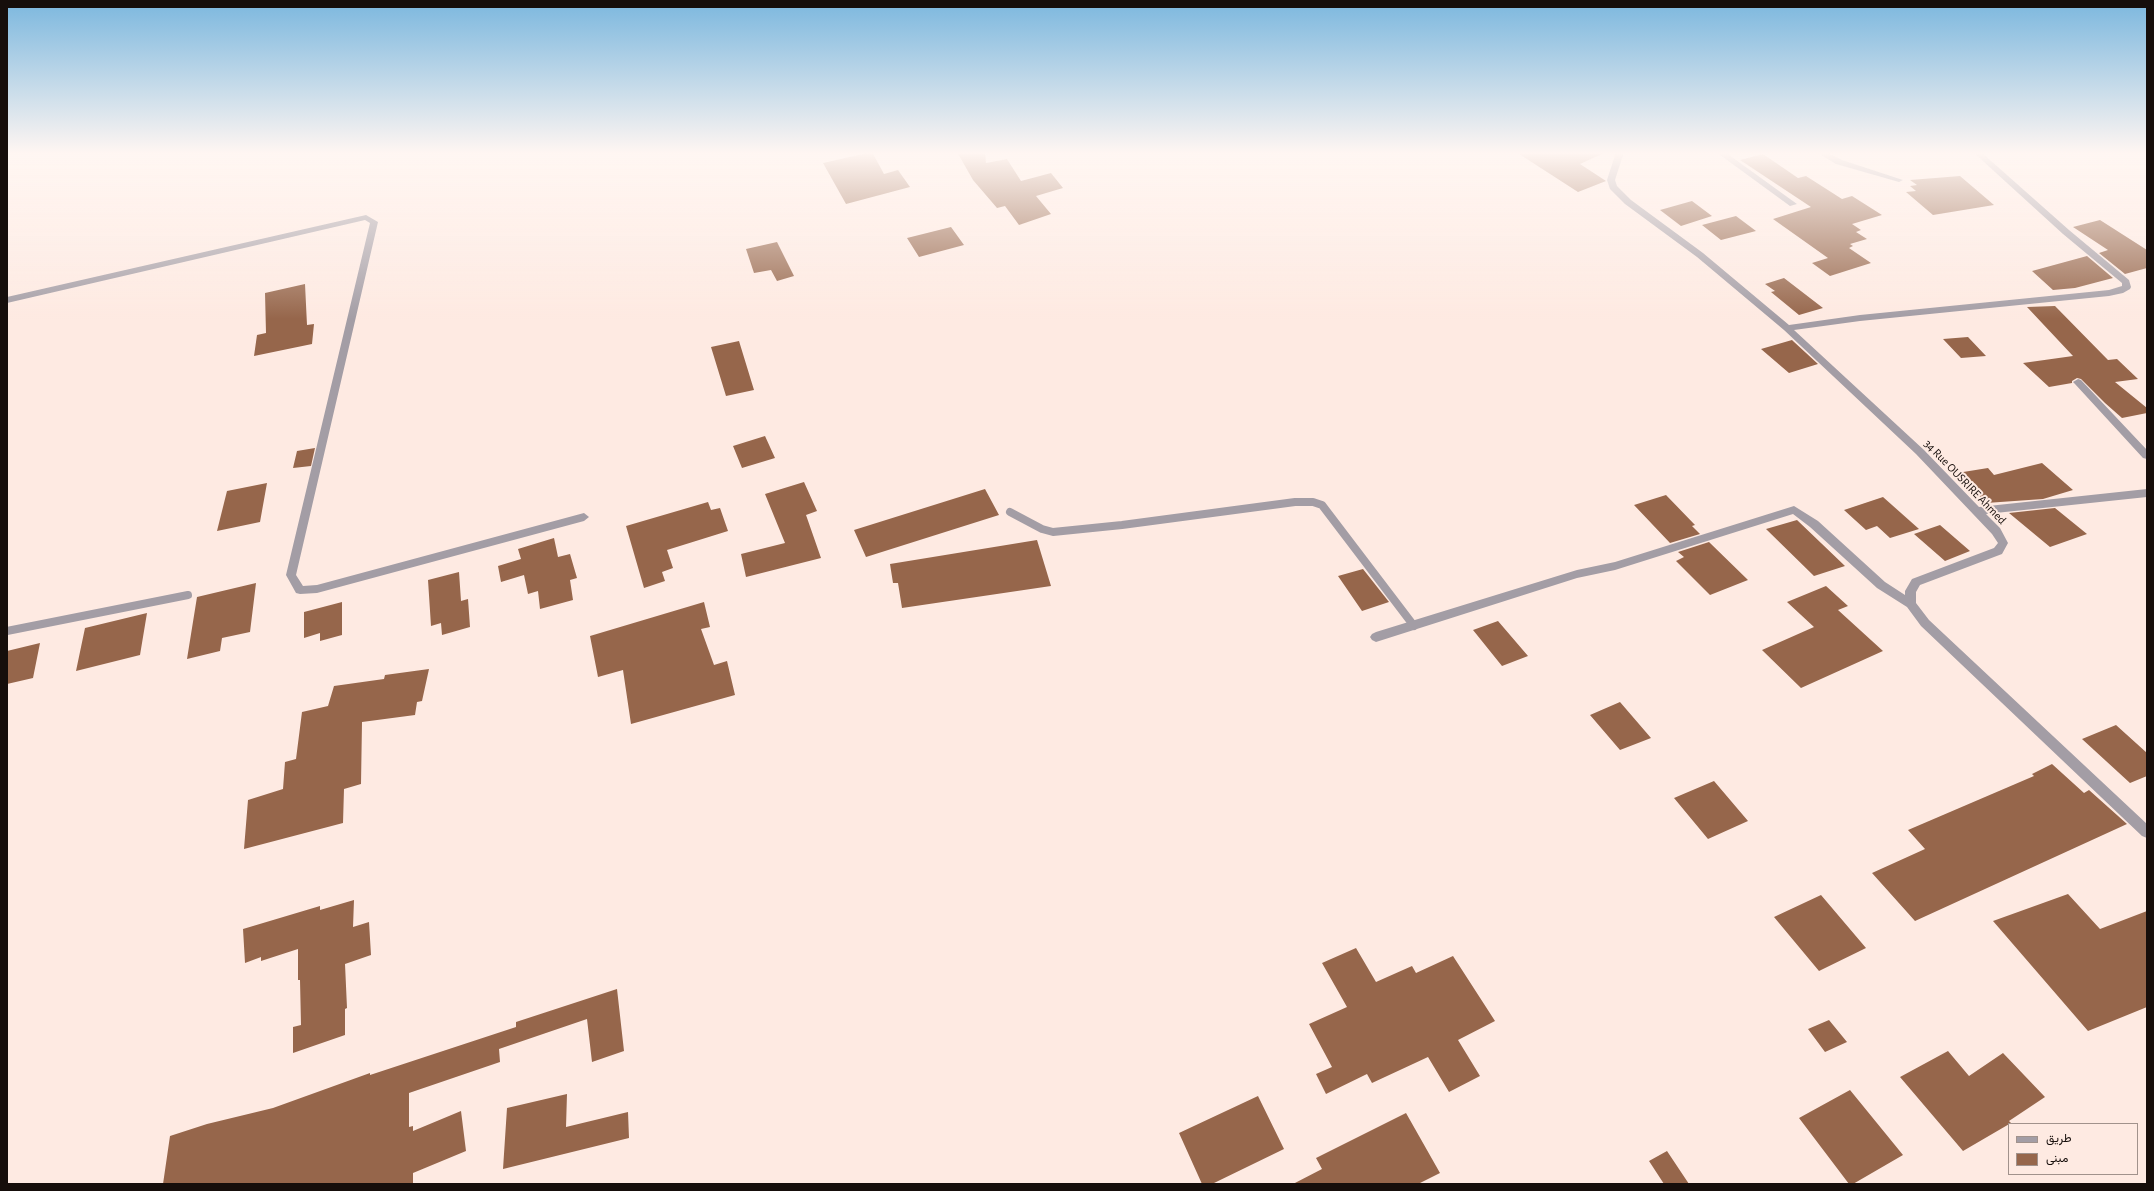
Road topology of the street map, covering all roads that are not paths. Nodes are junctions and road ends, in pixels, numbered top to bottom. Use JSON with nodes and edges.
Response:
{"nodes":[{"id":1,"x":1636,"y":208,"type":"edge"},
{"id":2,"x":2039,"y":208,"type":"edge"},
{"id":3,"x":7,"y":300,"type":"edge"},
{"id":4,"x":1787,"y":328,"type":"junction"},
{"id":5,"x":2078,"y":382,"type":"dead end"},
{"id":6,"x":2147,"y":456,"type":"edge"},
{"id":7,"x":2147,"y":493,"type":"edge"},
{"id":8,"x":1977,"y":511,"type":"junction"},
{"id":9,"x":1010,"y":512,"type":"dead end"},
{"id":10,"x":584,"y":517,"type":"dead end"},
{"id":11,"x":188,"y":595,"type":"dead end"},
{"id":12,"x":1911,"y":604,"type":"junction"},
{"id":13,"x":1414,"y":626,"type":"junction"},
{"id":14,"x":7,"y":631,"type":"edge"},
{"id":15,"x":1376,"y":637,"type":"dead end"},
{"id":16,"x":2147,"y":832,"type":"edge"}],
"edges":[{"from":1,"to":4,"type":"street","name":"34 Rue OUSRIRE Ahmed"},
{"from":2,"to":4,"type":"street"},
{"from":3,"to":10,"type":"street"},
{"from":4,"to":8,"type":"street","name":"34 Rue OUSRIRE Ahmed"},
{"from":5,"to":6,"type":"street"},
{"from":7,"to":8,"type":"street"},
{"from":8,"to":12,"type":"street","name":"34 Rue OUSRIRE Ahmed"},
{"from":9,"to":13,"type":"lane"},
{"from":11,"to":14,"type":"lane"},
{"from":12,"to":13,"type":"street"},
{"from":12,"to":16,"type":"street"},
{"from":13,"to":15,"type":"street"}]}
